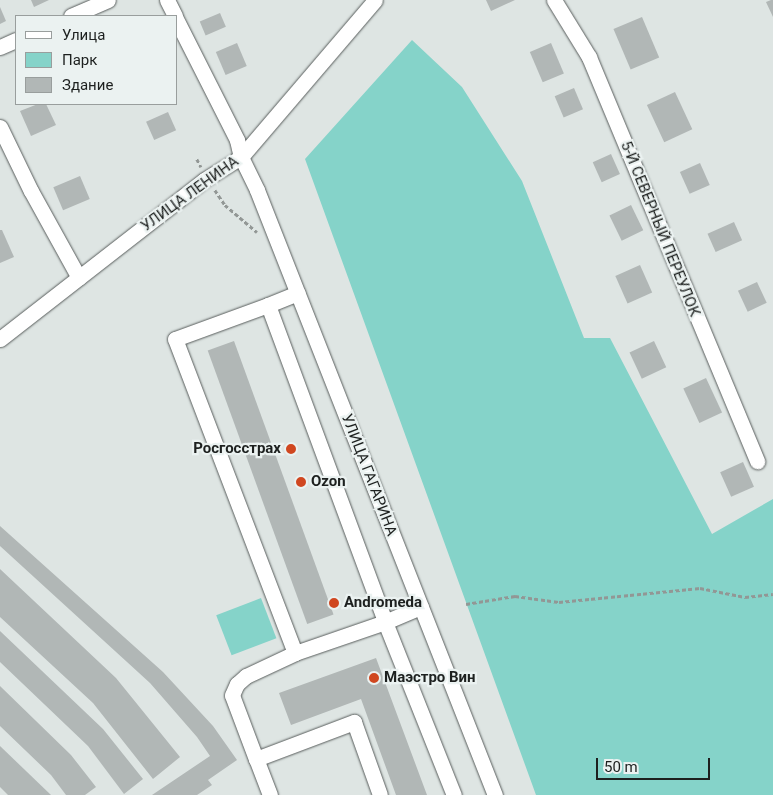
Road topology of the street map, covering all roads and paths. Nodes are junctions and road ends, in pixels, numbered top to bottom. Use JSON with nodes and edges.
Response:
{"nodes":[{"id":1,"x":108,"y":0,"type":"edge"},
{"id":2,"x":166,"y":0,"type":"edge"},
{"id":3,"x":375,"y":0,"type":"edge"},
{"id":4,"x":554,"y":0,"type":"edge"},
{"id":5,"x":73,"y":15,"type":"edge"},
{"id":6,"x":174,"y":15,"type":"edge"},
{"id":7,"x":178,"y":24,"type":"edge"},
{"id":8,"x":15,"y":40,"type":"edge"},
{"id":9,"x":0,"y":47,"type":"edge"},
{"id":10,"x":0,"y":127,"type":"edge"},
{"id":11,"x":242,"y":156,"type":"junction"},
{"id":12,"x":197,"y":159,"type":"dead end"},
{"id":13,"x":206,"y":179,"type":"junction"},
{"id":14,"x":258,"y":233,"type":"dead end"},
{"id":15,"x":79,"y":278,"type":"junction"},
{"id":16,"x":298,"y":293,"type":"junction"},
{"id":17,"x":268,"y":305,"type":"junction"},
{"id":18,"x":0,"y":339,"type":"edge"},
{"id":19,"x":757,"y":461,"type":"dead end"},
{"id":20,"x":773,"y":594,"type":"edge"},
{"id":21,"x":466,"y":604,"type":"dead end"},
{"id":22,"x":421,"y":607,"type":"junction"},
{"id":23,"x":385,"y":622,"type":"junction"},
{"id":24,"x":294,"y":654,"type":"junction"},
{"id":25,"x":256,"y":759,"type":"junction"},
{"id":26,"x":270,"y":795,"type":"edge"},
{"id":27,"x":380,"y":795,"type":"edge"},
{"id":28,"x":454,"y":795,"type":"edge"},
{"id":29,"x":495,"y":795,"type":"edge"}],
"edges":[{"from":1,"to":5,"type":"street"},
{"from":2,"to":6,"type":"street","name":"УЛИЦА ГАГАРИНА"},
{"from":3,"to":11,"type":"street","name":"УЛИЦА ЛЕНИНА"},
{"from":4,"to":19,"type":"street","name":"5-Й СЕВЕРНЫЙ ПЕРЕУЛОК"},
{"from":7,"to":11,"type":"street","name":"УЛИЦА ГАГАРИНА"},
{"from":8,"to":9,"type":"street"},
{"from":10,"to":15,"type":"street"},
{"from":11,"to":13,"type":"street","name":"УЛИЦА ЛЕНИНА"},
{"from":11,"to":16,"type":"street","name":"УЛИЦА ГАГАРИНА"},
{"from":12,"to":13,"type":"path"},
{"from":13,"to":14,"type":"path"},
{"from":13,"to":15,"type":"street","name":"УЛИЦА ЛЕНИНА"},
{"from":15,"to":18,"type":"street","name":"УЛИЦА ЛЕНИНА"},
{"from":16,"to":17,"type":"street"},
{"from":16,"to":22,"type":"street","name":"УЛИЦА ГАГАРИНА"},
{"from":17,"to":23,"type":"street"},
{"from":17,"to":24,"type":"street"},
{"from":20,"to":21,"type":"path"},
{"from":22,"to":23,"type":"street"},
{"from":22,"to":29,"type":"street","name":"УЛИЦА ГАГАРИНА"},
{"from":23,"to":24,"type":"street"},
{"from":23,"to":28,"type":"street"},
{"from":24,"to":25,"type":"street"},
{"from":25,"to":26,"type":"street"},
{"from":25,"to":27,"type":"street"}]}
